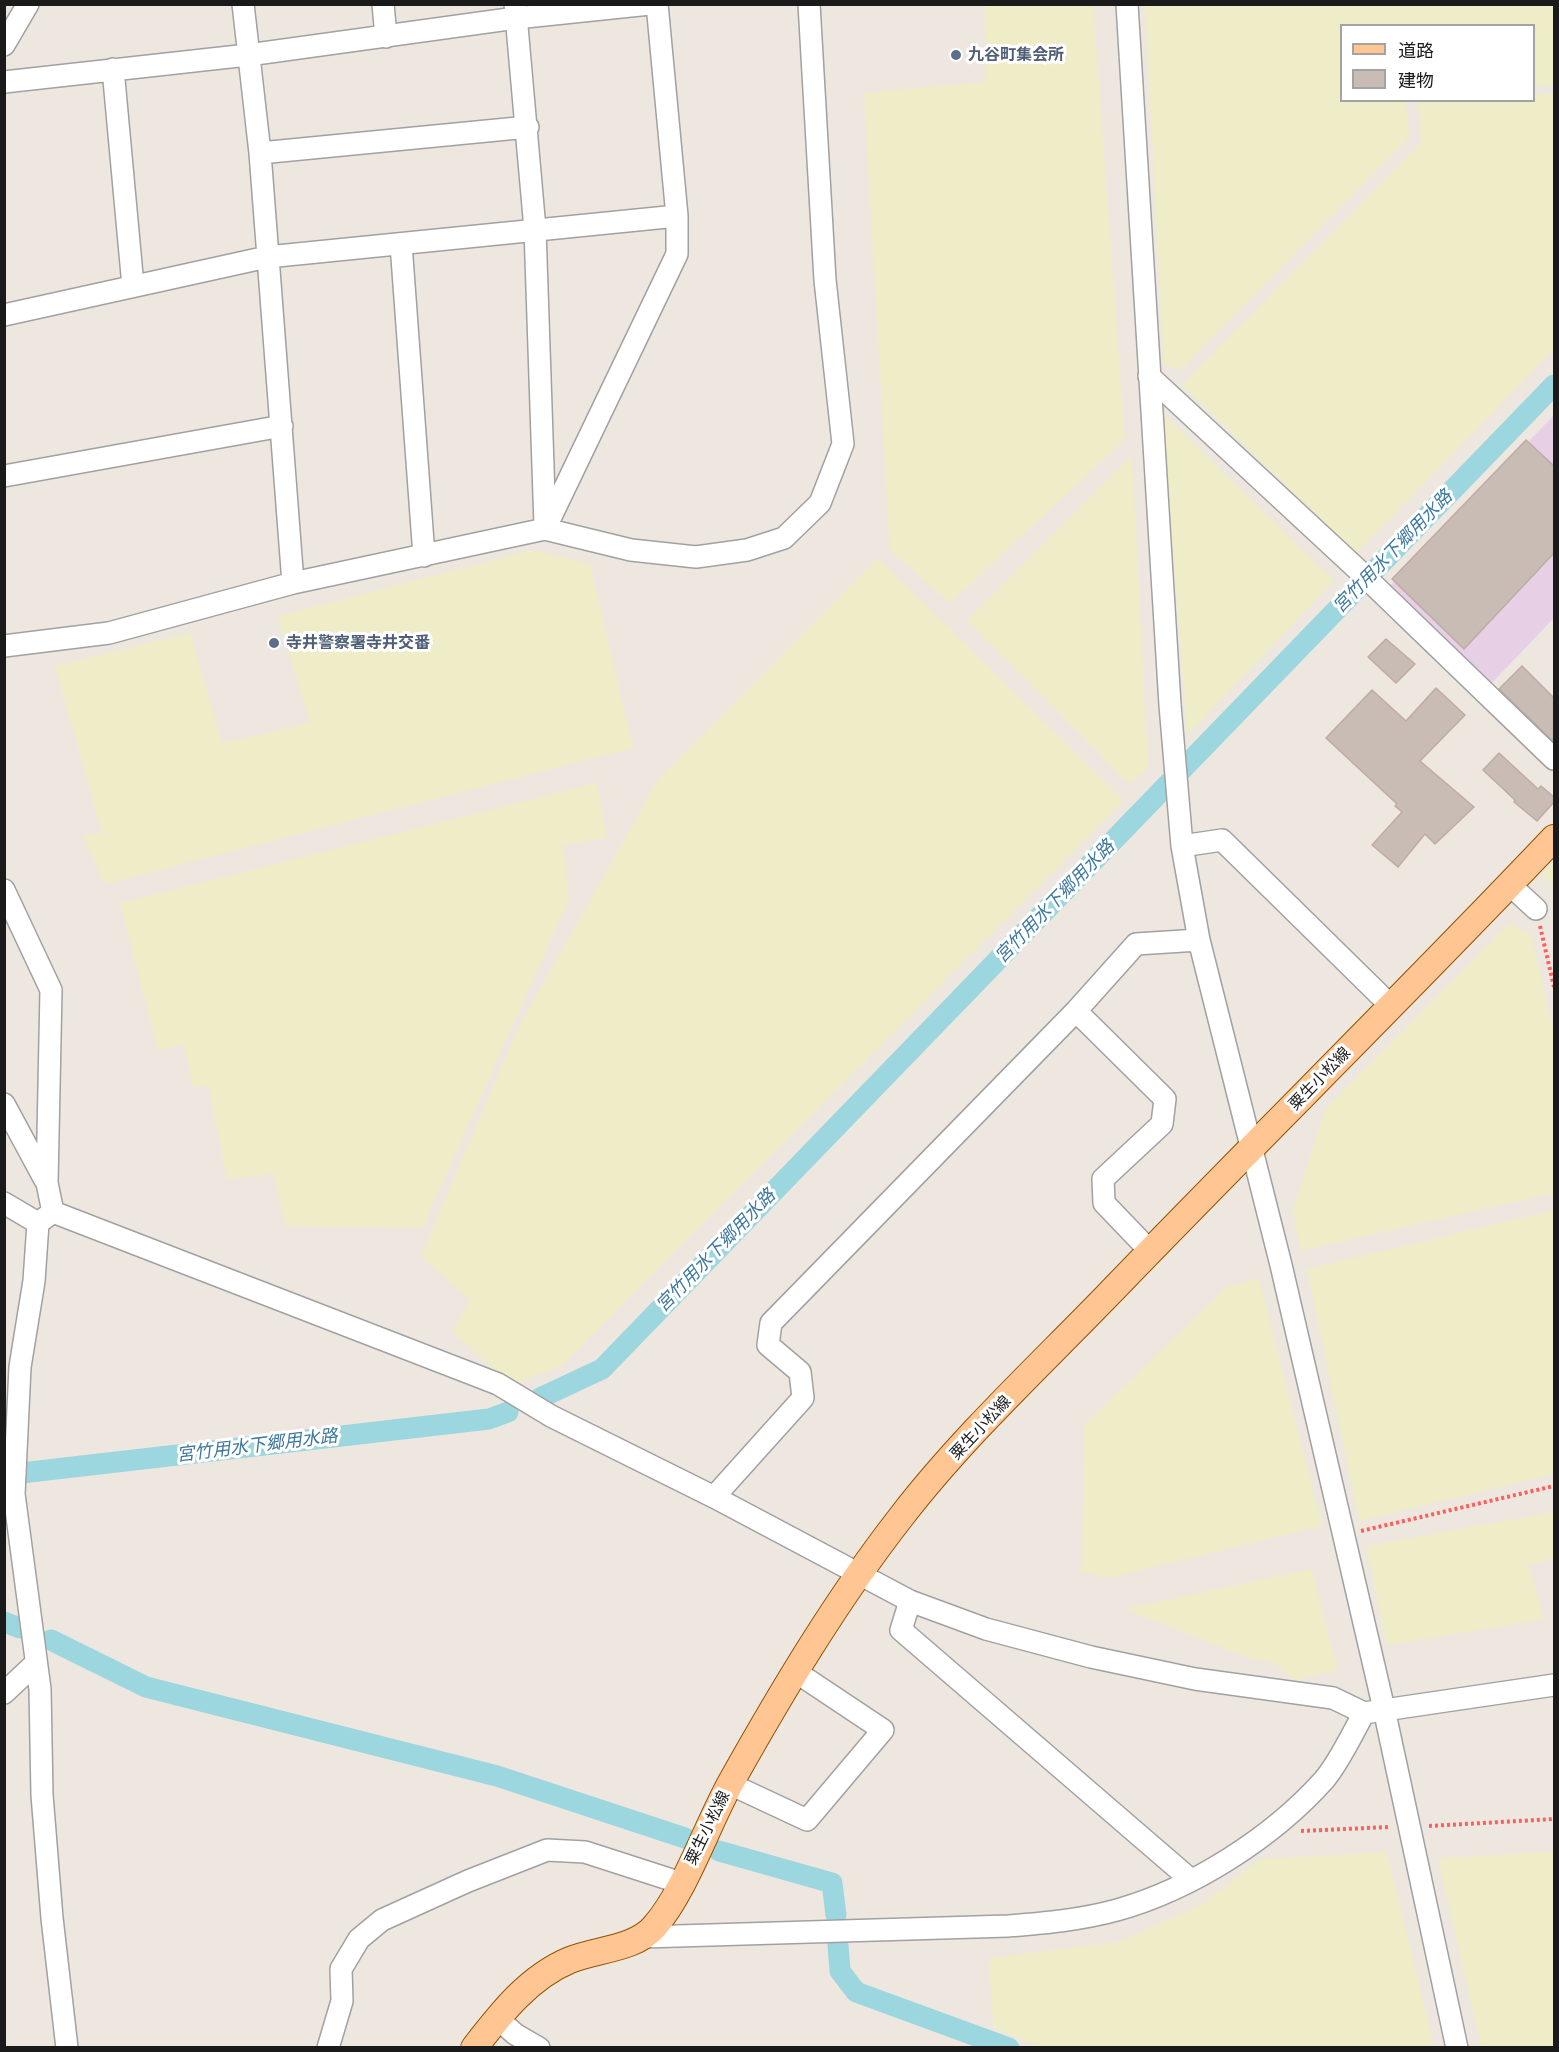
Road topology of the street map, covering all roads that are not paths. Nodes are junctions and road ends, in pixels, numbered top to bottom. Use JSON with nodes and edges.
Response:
{"nodes":[{"id":1,"x":28,"y":4,"type":"edge"},
{"id":2,"x":243,"y":4,"type":"edge"},
{"id":3,"x":383,"y":4,"type":"edge"},
{"id":4,"x":650,"y":4,"type":"edge"},
{"id":5,"x":657,"y":4,"type":"edge"},
{"id":6,"x":809,"y":4,"type":"edge"},
{"id":7,"x":1127,"y":4,"type":"edge"},
{"id":8,"x":516,"y":11,"type":"edge"},
{"id":9,"x":386,"y":37,"type":"junction"},
{"id":10,"x":4,"y":45,"type":"edge"},
{"id":11,"x":248,"y":54,"type":"junction"},
{"id":12,"x":112,"y":69,"type":"junction"},
{"id":13,"x":4,"y":82,"type":"edge"},
{"id":14,"x":528,"y":127,"type":"junction"},
{"id":15,"x":260,"y":153,"type":"junction"},
{"id":16,"x":677,"y":216,"type":"junction"},
{"id":17,"x":535,"y":229,"type":"junction"},
{"id":18,"x":401,"y":244,"type":"junction"},
{"id":19,"x":267,"y":256,"type":"junction"},
{"id":20,"x":133,"y":286,"type":"junction"},
{"id":21,"x":4,"y":315,"type":"edge"},
{"id":22,"x":1149,"y":376,"type":"junction"},
{"id":23,"x":282,"y":426,"type":"junction"},
{"id":24,"x":4,"y":476,"type":"edge"},
{"id":25,"x":545,"y":530,"type":"junction"},
{"id":26,"x":424,"y":555,"type":"junction"},
{"id":27,"x":293,"y":583,"type":"junction"},
{"id":28,"x":4,"y":646,"type":"edge"},
{"id":29,"x":1554,"y":759,"type":"edge"},
{"id":30,"x":1554,"y":838,"type":"edge"},
{"id":31,"x":1182,"y":846,"type":"junction"},
{"id":32,"x":1510,"y":885,"type":"junction"},
{"id":33,"x":4,"y":891,"type":"edge"},
{"id":34,"x":1536,"y":909,"type":"road end"},
{"id":35,"x":1199,"y":940,"type":"junction"},
{"id":36,"x":1391,"y":1006,"type":"junction"},
{"id":37,"x":1076,"y":1011,"type":"junction"},
{"id":38,"x":4,"y":1104,"type":"edge"},
{"id":39,"x":1252,"y":1149,"type":"junction"},
{"id":40,"x":46,"y":1183,"type":"junction"},
{"id":41,"x":4,"y":1203,"type":"edge"},
{"id":42,"x":45,"y":1217,"type":"junction"},
{"id":43,"x":1150,"y":1251,"type":"junction"},
{"id":44,"x":12,"y":1361,"type":"edge"},
{"id":45,"x":714,"y":1497,"type":"junction"},
{"id":46,"x":858,"y":1575,"type":"junction"},
{"id":47,"x":910,"y":1601,"type":"junction"},
{"id":48,"x":35,"y":1664,"type":"junction"},
{"id":49,"x":796,"y":1672,"type":"junction"},
{"id":50,"x":1554,"y":1685,"type":"edge"},
{"id":51,"x":4,"y":1693,"type":"edge"},
{"id":52,"x":1374,"y":1711,"type":"junction"},
{"id":53,"x":730,"y":1784,"type":"junction"},
{"id":54,"x":1191,"y":1880,"type":"junction"},
{"id":55,"x":681,"y":1883,"type":"junction"},
{"id":56,"x":644,"y":1937,"type":"junction"},
{"id":57,"x":497,"y":2019,"type":"junction"},
{"id":58,"x":67,"y":2048,"type":"edge"},
{"id":59,"x":328,"y":2048,"type":"edge"},
{"id":60,"x":474,"y":2048,"type":"edge"},
{"id":61,"x":539,"y":2048,"type":"edge"},
{"id":62,"x":1457,"y":2048,"type":"edge"}],
"edges":[{"from":1,"to":10,"type":"street"},
{"from":2,"to":11,"type":"street"},
{"from":3,"to":9,"type":"street"},
{"from":4,"to":8,"type":"street"},
{"from":5,"to":16,"type":"street"},
{"from":6,"to":25,"type":"street"},
{"from":7,"to":22,"type":"street"},
{"from":8,"to":9,"type":"street"},
{"from":8,"to":14,"type":"street"},
{"from":9,"to":11,"type":"street"},
{"from":11,"to":12,"type":"street"},
{"from":11,"to":15,"type":"street"},
{"from":12,"to":13,"type":"street"},
{"from":12,"to":20,"type":"street"},
{"from":14,"to":15,"type":"street"},
{"from":14,"to":17,"type":"street"},
{"from":15,"to":19,"type":"street"},
{"from":16,"to":17,"type":"street"},
{"from":16,"to":25,"type":"street"},
{"from":17,"to":18,"type":"street"},
{"from":17,"to":25,"type":"street"},
{"from":18,"to":19,"type":"street"},
{"from":18,"to":26,"type":"street"},
{"from":19,"to":20,"type":"street"},
{"from":19,"to":23,"type":"street"},
{"from":20,"to":21,"type":"street"},
{"from":22,"to":29,"type":"street"},
{"from":22,"to":31,"type":"street"},
{"from":23,"to":24,"type":"street"},
{"from":23,"to":27,"type":"street"},
{"from":25,"to":26,"type":"street"},
{"from":26,"to":27,"type":"street"},
{"from":27,"to":28,"type":"street"},
{"from":30,"to":32,"type":"main road","name":"粟生小松線"},
{"from":31,"to":35,"type":"street"},
{"from":31,"to":36,"type":"street"},
{"from":32,"to":34,"type":"street"},
{"from":32,"to":36,"type":"main road","name":"粟生小松線"},
{"from":33,"to":40,"type":"street"},
{"from":35,"to":37,"type":"street"},
{"from":35,"to":39,"type":"street"},
{"from":36,"to":39,"type":"main road","name":"粟生小松線"},
{"from":37,"to":43,"type":"street"},
{"from":37,"to":45,"type":"street"},
{"from":38,"to":40,"type":"street"},
{"from":39,"to":43,"type":"main road","name":"粟生小松線"},
{"from":39,"to":52,"type":"street"},
{"from":40,"to":42,"type":"street"},
{"from":41,"to":42,"type":"street"},
{"from":42,"to":44,"type":"street"},
{"from":42,"to":45,"type":"street"},
{"from":43,"to":46,"type":"main road","name":"粟生小松線"},
{"from":44,"to":48,"type":"street"},
{"from":45,"to":46,"type":"street"},
{"from":46,"to":47,"type":"street"},
{"from":46,"to":49,"type":"main road","name":"粟生小松線"},
{"from":47,"to":52,"type":"street"},
{"from":47,"to":54,"type":"street"},
{"from":48,"to":51,"type":"street"},
{"from":48,"to":58,"type":"street"},
{"from":49,"to":53,"type":"main road","name":"粟生小松線"},
{"from":49,"to":53,"type":"street"},
{"from":50,"to":52,"type":"street"},
{"from":52,"to":54,"type":"street"},
{"from":52,"to":62,"type":"street"},
{"from":53,"to":55,"type":"main road","name":"粟生小松線"},
{"from":54,"to":56,"type":"street"},
{"from":55,"to":56,"type":"main road","name":"粟生小松線"},
{"from":55,"to":59,"type":"street"},
{"from":56,"to":57,"type":"main road"},
{"from":57,"to":60,"type":"main road"},
{"from":57,"to":61,"type":"street"}]}
